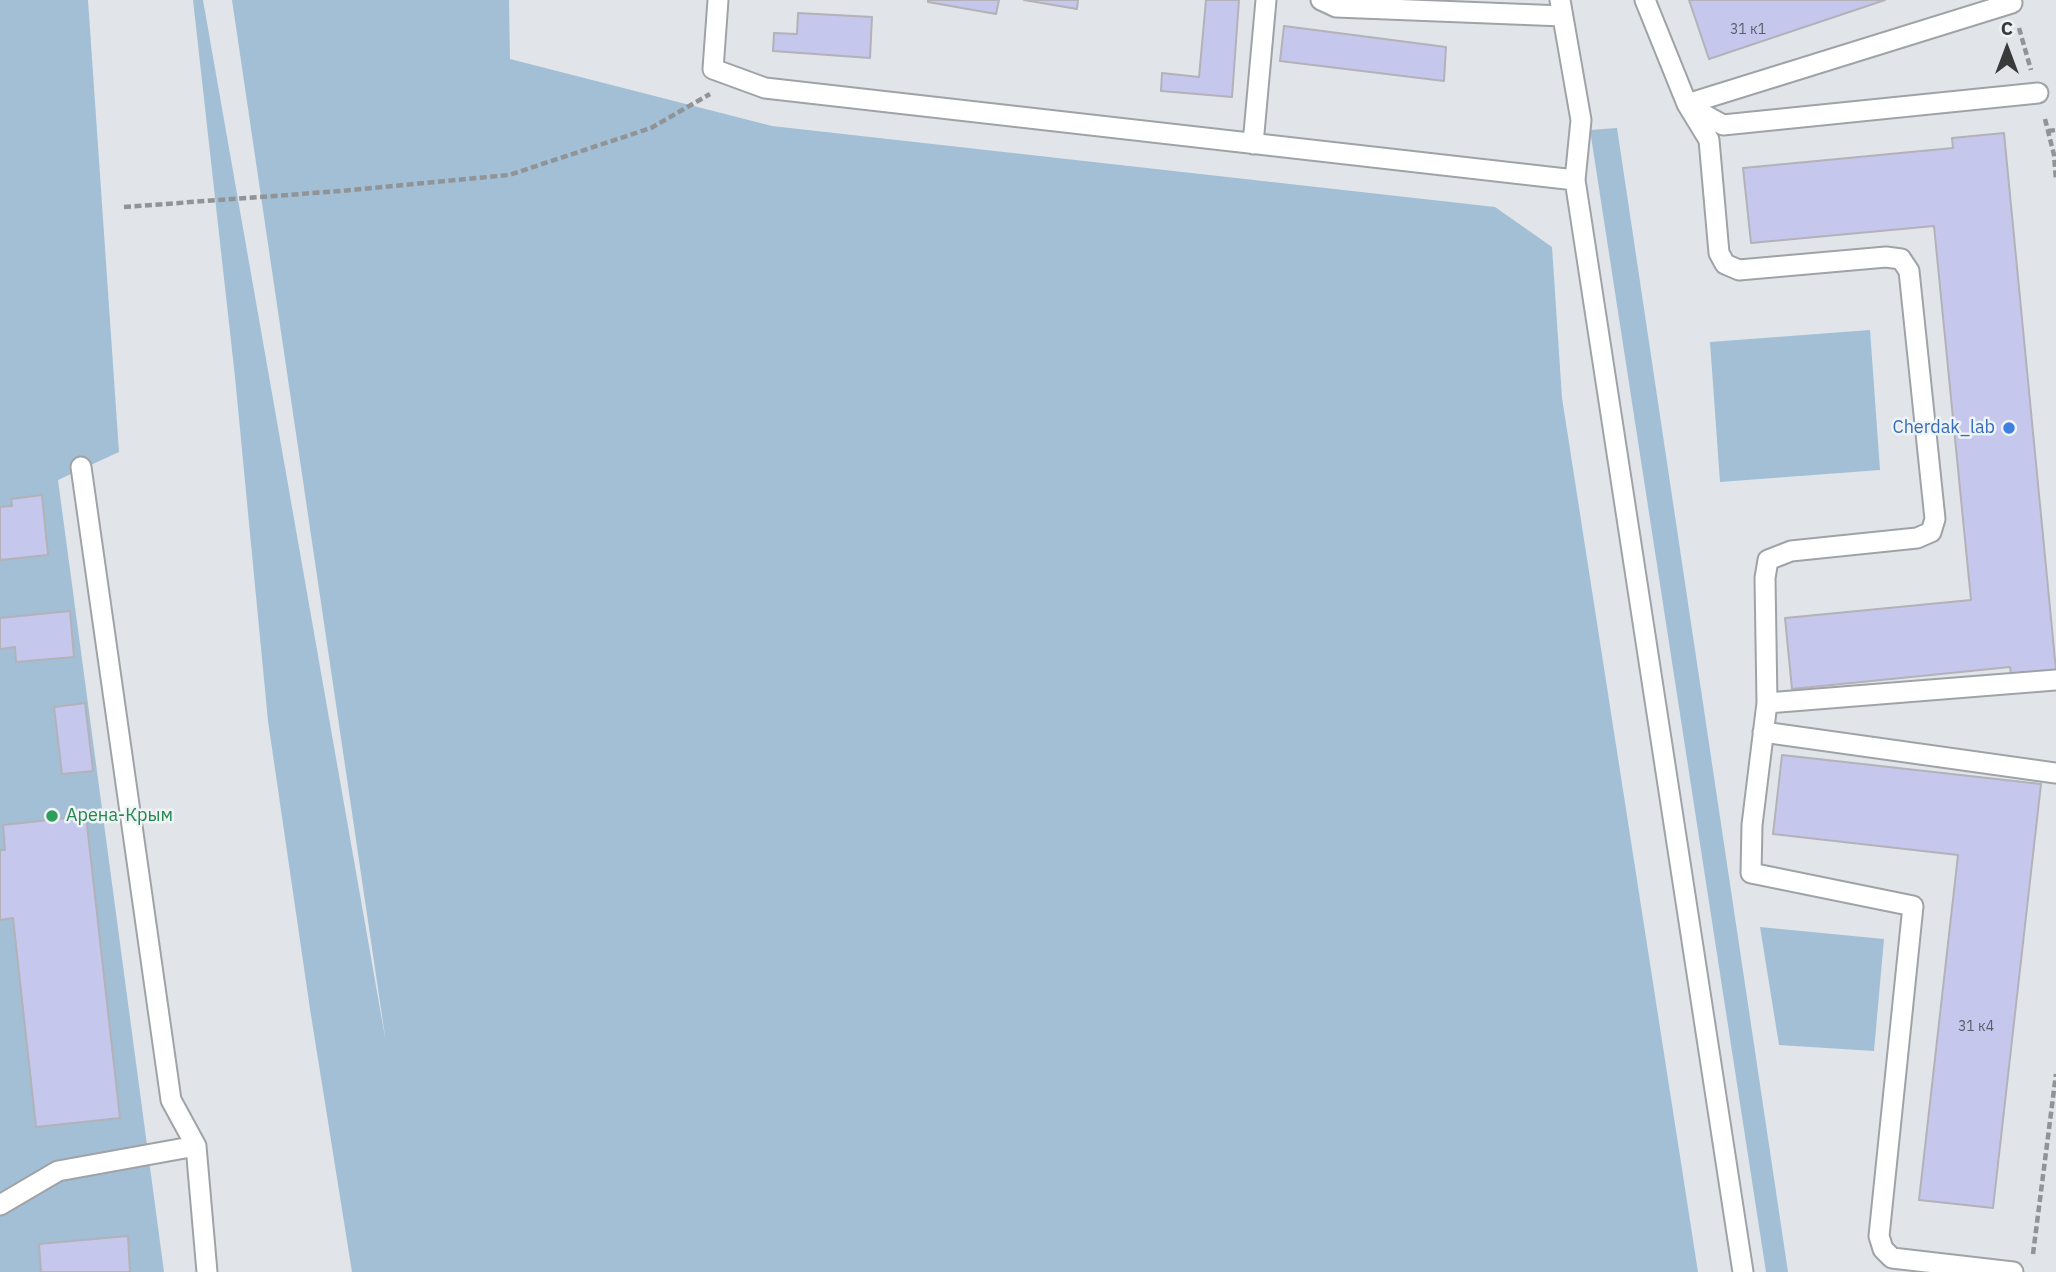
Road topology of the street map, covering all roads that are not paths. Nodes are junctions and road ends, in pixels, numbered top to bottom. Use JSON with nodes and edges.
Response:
{"nodes":[{"id":1,"x":718,"y":0,"type":"edge"},
{"id":2,"x":1266,"y":0,"type":"edge"},
{"id":3,"x":1321,"y":0,"type":"edge"},
{"id":4,"x":1645,"y":0,"type":"edge"},
{"id":5,"x":2012,"y":3,"type":"road end"},
{"id":6,"x":1561,"y":8,"type":"edge"},
{"id":7,"x":2038,"y":93,"type":"road end"},
{"id":8,"x":1687,"y":104,"type":"junction"},
{"id":9,"x":1253,"y":144,"type":"junction"},
{"id":10,"x":1575,"y":180,"type":"junction"},
{"id":11,"x":81,"y":467,"type":"dead end"},
{"id":12,"x":2056,"y":680,"type":"edge"},
{"id":13,"x":1767,"y":702,"type":"junction"},
{"id":14,"x":1763,"y":732,"type":"junction"},
{"id":15,"x":2056,"y":773,"type":"edge"},
{"id":16,"x":196,"y":1146,"type":"junction"},
{"id":17,"x":0,"y":1205,"type":"edge"},
{"id":18,"x":207,"y":1272,"type":"edge"},
{"id":19,"x":1743,"y":1272,"type":"edge"},
{"id":20,"x":2013,"y":1272,"type":"edge"}],
"edges":[{"from":1,"to":9,"type":"lane"},
{"from":2,"to":9,"type":"lane"},
{"from":3,"to":6,"type":"lane"},
{"from":4,"to":8,"type":"lane"},
{"from":5,"to":8,"type":"lane"},
{"from":6,"to":10,"type":"lane"},
{"from":7,"to":8,"type":"lane"},
{"from":8,"to":13,"type":"lane"},
{"from":9,"to":10,"type":"lane"},
{"from":10,"to":19,"type":"lane"},
{"from":11,"to":16,"type":"lane"},
{"from":12,"to":13,"type":"lane"},
{"from":13,"to":14,"type":"lane"},
{"from":14,"to":15,"type":"lane"},
{"from":14,"to":20,"type":"lane"},
{"from":16,"to":17,"type":"lane"},
{"from":16,"to":18,"type":"lane"}]}
